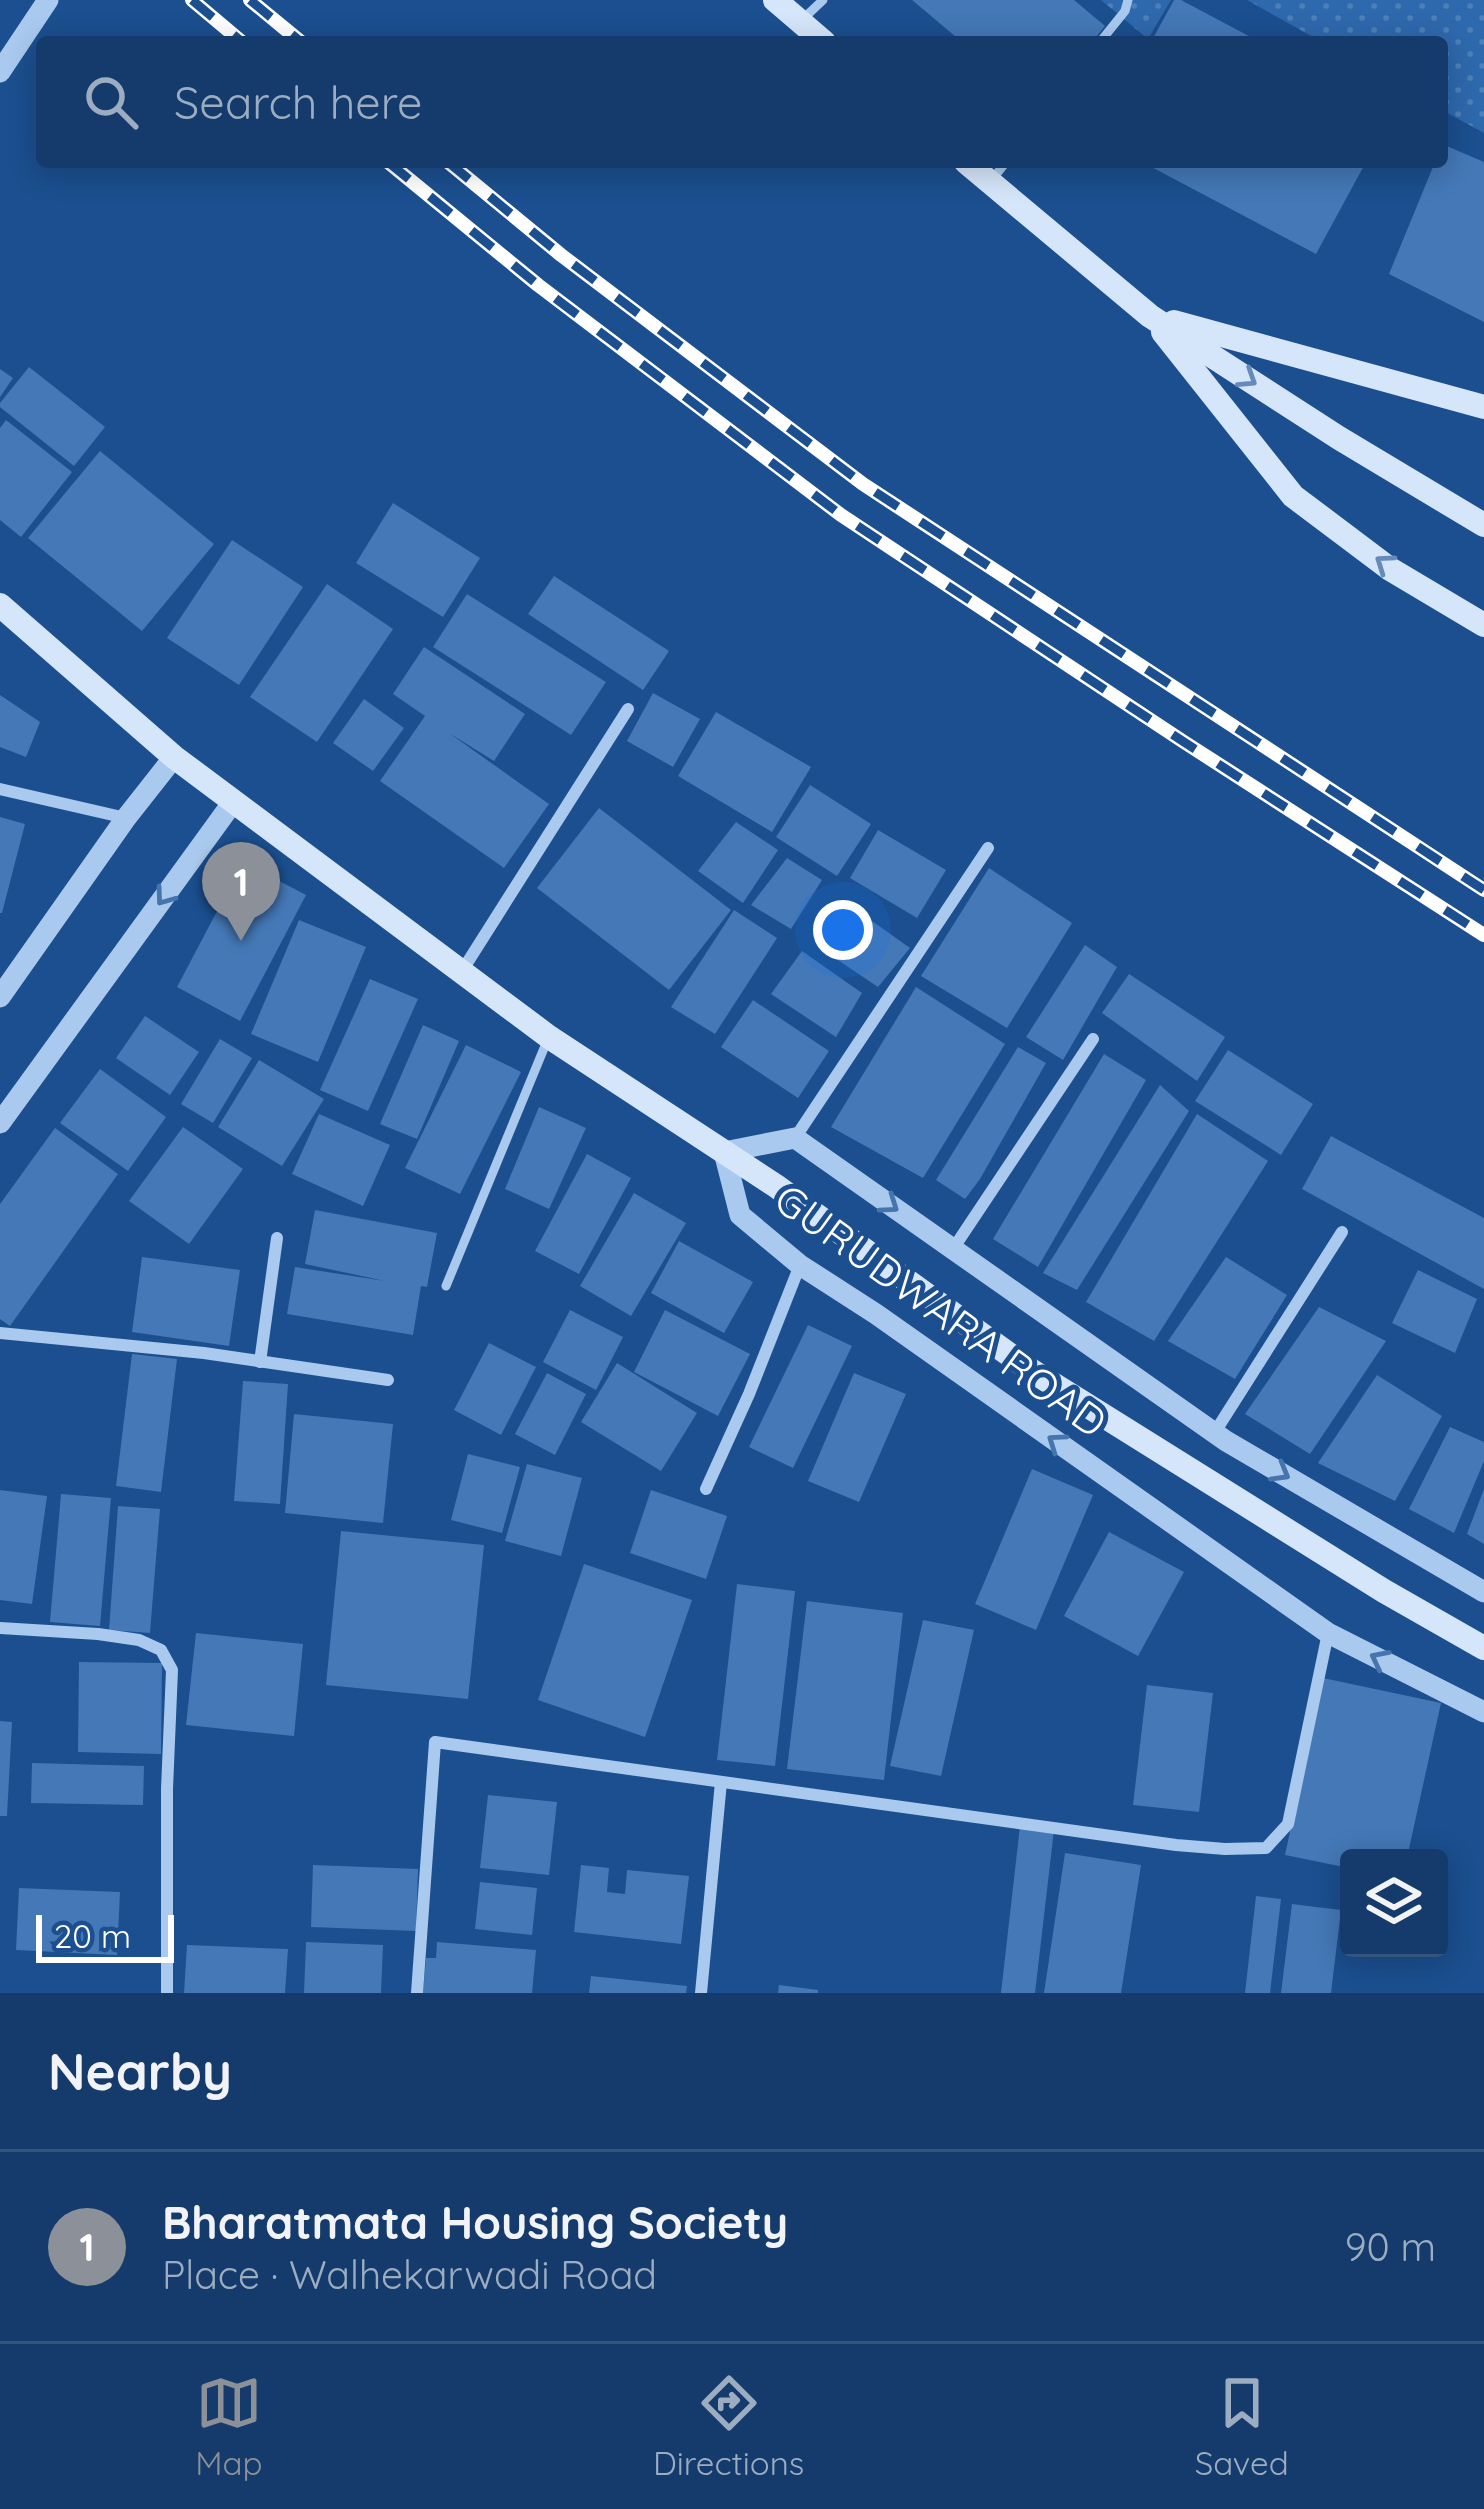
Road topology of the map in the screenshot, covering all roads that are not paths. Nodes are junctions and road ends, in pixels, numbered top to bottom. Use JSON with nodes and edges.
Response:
{"nodes":[{"id":1,"x":48,"y":0,"type":"edge"},
{"id":2,"x":775,"y":0,"type":"edge"},
{"id":3,"x":823,"y":0,"type":"edge"},
{"id":4,"x":1128,"y":0,"type":"edge"},
{"id":5,"x":800,"y":22,"type":"junction"},
{"id":6,"x":817,"y":36,"type":"edge"},
{"id":7,"x":1105,"y":36,"type":"edge"},
{"id":8,"x":0,"y":71,"type":"edge"},
{"id":9,"x":998,"y":172,"type":"edge"},
{"id":10,"x":1150,"y":316,"type":"junction"},
{"id":11,"x":1484,"y":407,"type":"edge"},
{"id":12,"x":1484,"y":525,"type":"edge"},
{"id":13,"x":0,"y":605,"type":"edge"},
{"id":14,"x":1484,"y":625,"type":"edge"},
{"id":15,"x":628,"y":710,"type":"dead end"},
{"id":16,"x":174,"y":757,"type":"junction"},
{"id":17,"x":0,"y":788,"type":"edge"},
{"id":18,"x":233,"y":802,"type":"junction"},
{"id":19,"x":126,"y":818,"type":"junction"},
{"id":20,"x":988,"y":848,"type":"dead end"},
{"id":21,"x":462,"y":971,"type":"junction"},
{"id":22,"x":0,"y":997,"type":"edge"},
{"id":23,"x":549,"y":1037,"type":"junction"},
{"id":24,"x":1094,"y":1039,"type":"dead end"},
{"id":25,"x":0,"y":1123,"type":"edge"},
{"id":26,"x":795,"y":1138,"type":"junction"},
{"id":27,"x":724,"y":1152,"type":"junction"},
{"id":28,"x":1342,"y":1232,"type":"dead end"},
{"id":29,"x":278,"y":1238,"type":"dead end"},
{"id":30,"x":953,"y":1249,"type":"junction"},
{"id":31,"x":800,"y":1265,"type":"junction"},
{"id":32,"x":446,"y":1286,"type":"dead end"},
{"id":33,"x":0,"y":1333,"type":"edge"},
{"id":34,"x":260,"y":1362,"type":"junction"},
{"id":35,"x":388,"y":1380,"type":"dead end"},
{"id":36,"x":1215,"y":1432,"type":"junction"},
{"id":37,"x":706,"y":1489,"type":"dead end"},
{"id":38,"x":1484,"y":1592,"type":"edge"},
{"id":39,"x":0,"y":1628,"type":"edge"},
{"id":40,"x":1328,"y":1634,"type":"junction"},
{"id":41,"x":1484,"y":1648,"type":"edge"},
{"id":42,"x":1484,"y":1712,"type":"edge"},
{"id":43,"x":721,"y":1782,"type":"junction"},
{"id":44,"x":167,"y":1993,"type":"edge"},
{"id":45,"x":417,"y":1993,"type":"edge"},
{"id":46,"x":700,"y":1993,"type":"edge"}],
"edges":[{"from":1,"to":8,"type":"street"},
{"from":2,"to":5,"type":"main road"},
{"from":3,"to":5,"type":"lane"},
{"from":4,"to":7,"type":"lane"},
{"from":5,"to":6,"type":"main road"},
{"from":9,"to":10,"type":"main road"},
{"from":10,"to":11,"type":"main road"},
{"from":10,"to":12,"type":"main road","one_way":true},
{"from":14,"to":10,"type":"main road","one_way":true},
{"from":13,"to":16,"type":"main road"},
{"from":15,"to":21,"type":"street"},
{"from":16,"to":18,"type":"main road"},
{"from":16,"to":19,"type":"street"},
{"from":17,"to":19,"type":"street"},
{"from":18,"to":21,"type":"main road"},
{"from":18,"to":25,"type":"street","one_way":true},
{"from":19,"to":22,"type":"street"},
{"from":20,"to":26,"type":"street"},
{"from":21,"to":23,"type":"main road"},
{"from":23,"to":27,"type":"main road"},
{"from":23,"to":32,"type":"lane"},
{"from":24,"to":30,"type":"street"},
{"from":26,"to":27,"type":"street","name":"GURUDWARA ROAD"},
{"from":26,"to":30,"type":"street","name":"GURUDWARA ROAD","one_way":true},
{"from":27,"to":31,"type":"street","name":"GURUDWARA ROAD"},
{"from":27,"to":41,"type":"main road"},
{"from":28,"to":36,"type":"street"},
{"from":29,"to":34,"type":"street"},
{"from":30,"to":36,"type":"street","name":"GURUDWARA ROAD"},
{"from":31,"to":37,"type":"street"},
{"from":40,"to":31,"type":"street","name":"GURUDWARA ROAD","one_way":true},
{"from":33,"to":34,"type":"street"},
{"from":34,"to":35,"type":"street"},
{"from":36,"to":38,"type":"street","name":"GURUDWARA ROAD","one_way":true},
{"from":39,"to":44,"type":"street"},
{"from":42,"to":40,"type":"street","name":"GURUDWARA ROAD","one_way":true},
{"from":40,"to":43,"type":"street"},
{"from":43,"to":45,"type":"street"},
{"from":43,"to":46,"type":"street"}]}
